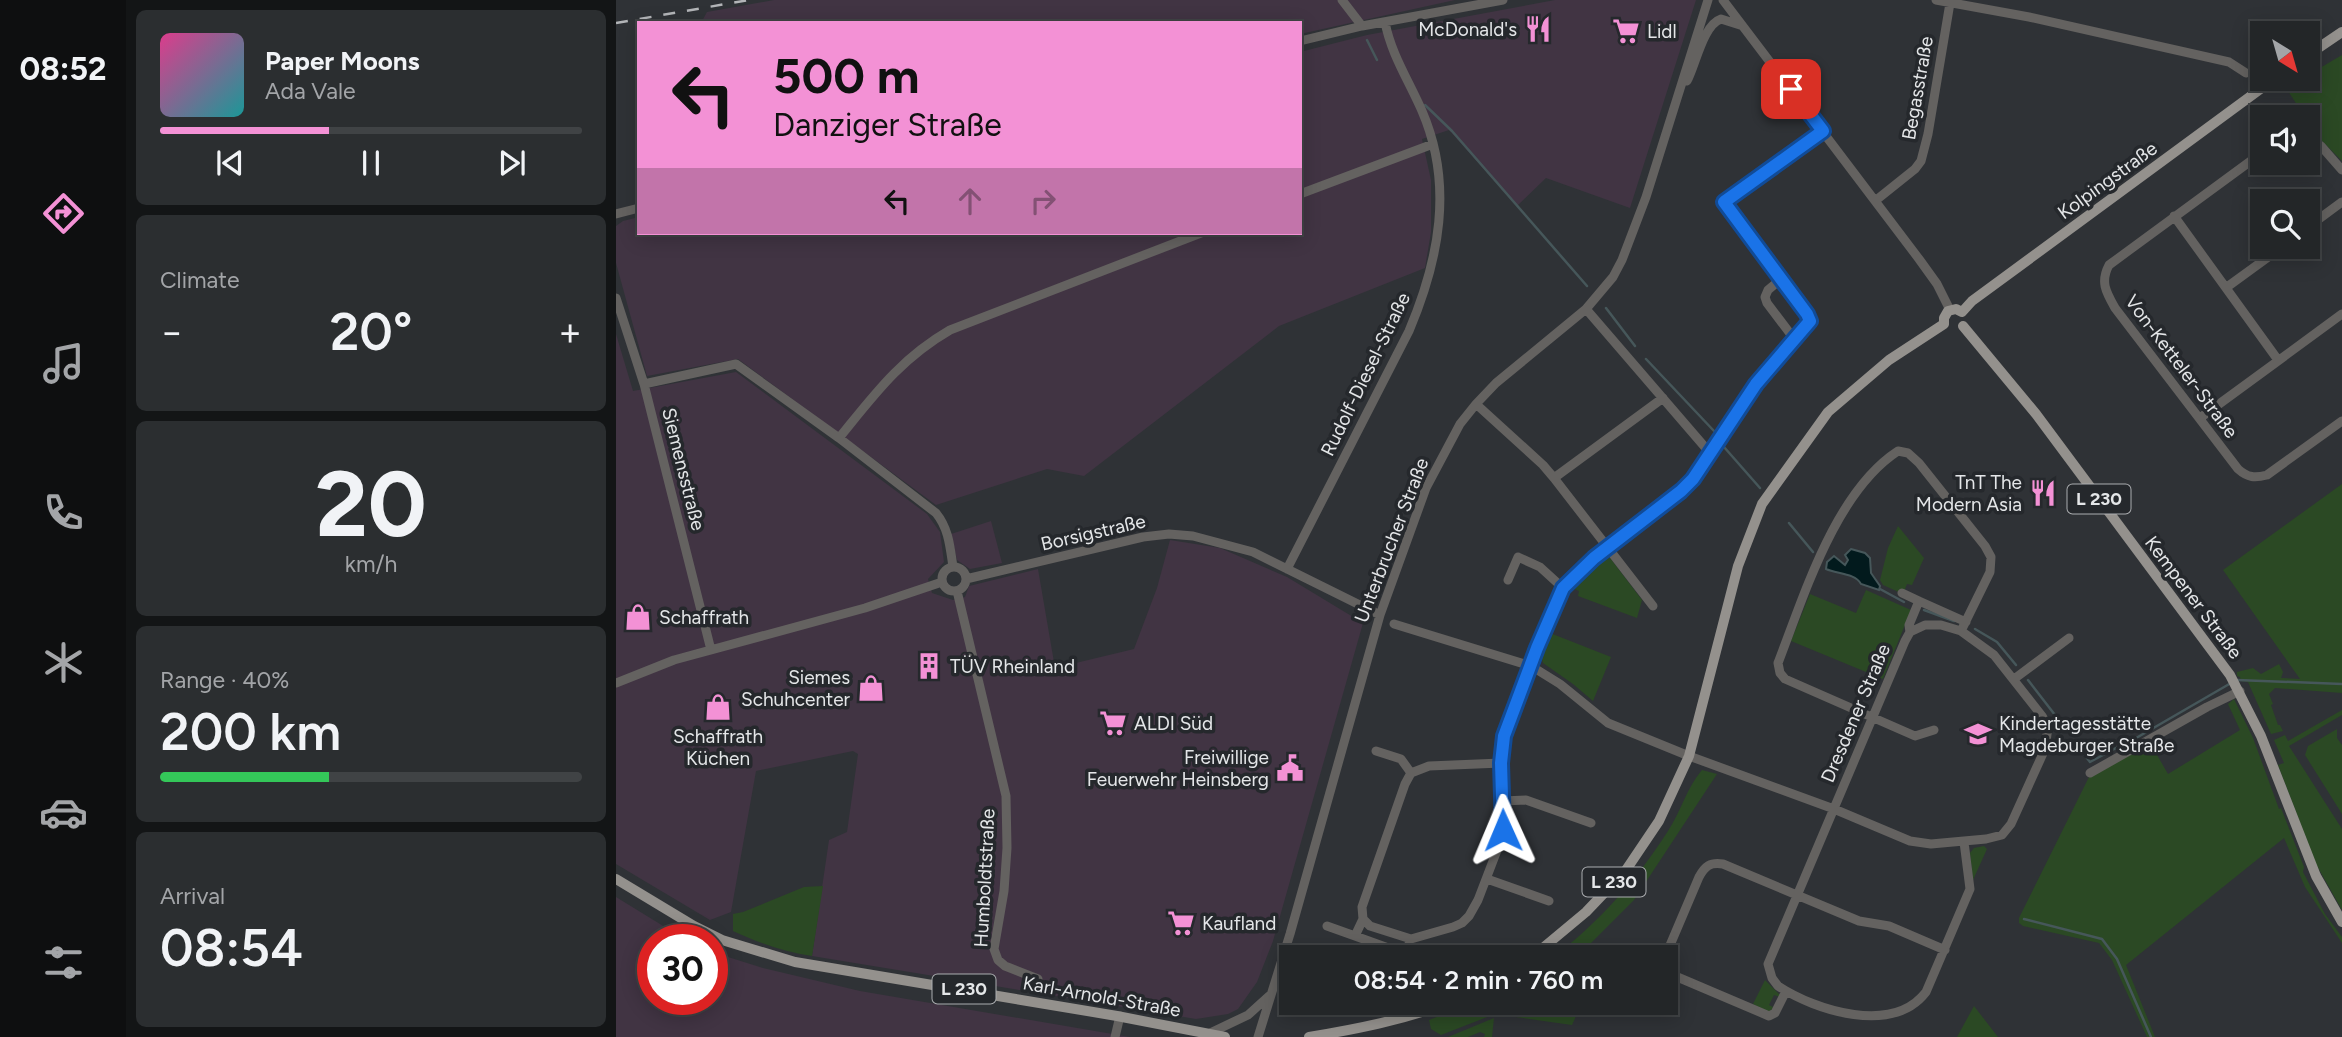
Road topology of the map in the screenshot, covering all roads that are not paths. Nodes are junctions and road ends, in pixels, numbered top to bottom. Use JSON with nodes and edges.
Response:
{"nodes":[{"id":1,"x":1342,"y":0,"type":"edge"},
{"id":2,"x":1503,"y":0,"type":"edge"},
{"id":3,"x":1708,"y":0,"type":"edge"},
{"id":4,"x":1723,"y":0,"type":"edge"},
{"id":5,"x":1936,"y":0,"type":"edge"},
{"id":6,"x":1950,"y":3,"type":"junction"},
{"id":7,"x":1385,"y":22,"type":"junction"},
{"id":8,"x":1362,"y":26,"type":"junction"},
{"id":9,"x":1744,"y":27,"type":"junction"},
{"id":10,"x":2342,"y":33,"type":"edge"},
{"id":11,"x":1302,"y":41,"type":"edge"},
{"id":12,"x":2320,"y":47,"type":"edge"},
{"id":13,"x":2246,"y":73,"type":"dead end"},
{"id":14,"x":2258,"y":91,"type":"edge"},
{"id":15,"x":1680,"y":95,"type":"junction"},
{"id":16,"x":1823,"y":131,"type":"junction"},
{"id":17,"x":1433,"y":144,"type":"junction"},
{"id":18,"x":2320,"y":145,"type":"edge"},
{"id":19,"x":2250,"y":161,"type":"edge"},
{"id":20,"x":2342,"y":170,"type":"edge"},
{"id":21,"x":1302,"y":193,"type":"edge"},
{"id":22,"x":1875,"y":201,"type":"junction"},
{"id":23,"x":2342,"y":202,"type":"edge"},
{"id":24,"x":637,"y":209,"type":"edge"},
{"id":25,"x":616,"y":214,"type":"edge"},
{"id":26,"x":2174,"y":216,"type":"junction"},
{"id":27,"x":2320,"y":218,"type":"edge"},
{"id":28,"x":1197,"y":235,"type":"edge"},
{"id":29,"x":2266,"y":259,"type":"edge"},
{"id":30,"x":1780,"y":280,"type":"junction"},
{"id":31,"x":2227,"y":287,"type":"junction"},
{"id":32,"x":616,"y":298,"type":"edge"},
{"id":33,"x":1586,"y":309,"type":"junction"},
{"id":34,"x":1956,"y":311,"type":"junction"},
{"id":35,"x":2342,"y":314,"type":"edge"},
{"id":36,"x":1944,"y":324,"type":"junction"},
{"id":37,"x":1964,"y":326,"type":"junction"},
{"id":38,"x":1796,"y":340,"type":"junction"},
{"id":39,"x":2278,"y":360,"type":"junction"},
{"id":40,"x":644,"y":384,"type":"junction"},
{"id":41,"x":1662,"y":398,"type":"junction"},
{"id":42,"x":1476,"y":404,"type":"junction"},
{"id":43,"x":2200,"y":418,"type":"junction"},
{"id":44,"x":2342,"y":421,"type":"edge"},
{"id":45,"x":839,"y":438,"type":"junction"},
{"id":46,"x":1710,"y":453,"type":"junction"},
{"id":47,"x":1555,"y":478,"type":"junction"},
{"id":48,"x":1608,"y":547,"type":"junction"},
{"id":49,"x":953,"y":567,"type":"junction"},
{"id":50,"x":1287,"y":569,"type":"junction"},
{"id":51,"x":966,"y":579,"type":"junction"},
{"id":52,"x":1508,"y":580,"type":"dead end"},
{"id":53,"x":942,"y":582,"type":"junction"},
{"id":54,"x":1563,"y":588,"type":"junction"},
{"id":55,"x":957,"y":591,"type":"junction"},
{"id":56,"x":1902,"y":593,"type":"dead end"},
{"id":57,"x":1919,"y":601,"type":"junction"},
{"id":58,"x":1653,"y":606,"type":"dead end"},
{"id":59,"x":1380,"y":615,"type":"junction"},
{"id":60,"x":1394,"y":624,"type":"dead end"},
{"id":61,"x":1964,"y":627,"type":"junction"},
{"id":62,"x":1910,"y":632,"type":"junction"},
{"id":63,"x":2069,"y":638,"type":"dead end"},
{"id":64,"x":711,"y":650,"type":"junction"},
{"id":65,"x":1531,"y":666,"type":"junction"},
{"id":66,"x":2014,"y":679,"type":"junction"},
{"id":67,"x":616,"y":683,"type":"edge"},
{"id":68,"x":2241,"y":693,"type":"junction"},
{"id":69,"x":1872,"y":717,"type":"junction"},
{"id":70,"x":1934,"y":730,"type":"dead end"},
{"id":71,"x":1376,"y":751,"type":"dead end"},
{"id":72,"x":1689,"y":756,"type":"junction"},
{"id":73,"x":1501,"y":763,"type":"junction"},
{"id":74,"x":2090,"y":772,"type":"dead end"},
{"id":75,"x":1411,"y":773,"type":"junction"},
{"id":76,"x":1503,"y":801,"type":"junction"},
{"id":77,"x":1834,"y":809,"type":"junction"},
{"id":78,"x":1591,"y":823,"type":"dead end"},
{"id":79,"x":1964,"y":842,"type":"junction"},
{"id":80,"x":616,"y":879,"type":"edge"},
{"id":81,"x":1487,"y":879,"type":"junction"},
{"id":82,"x":1798,"y":894,"type":"junction"},
{"id":83,"x":1549,"y":901,"type":"dead end"},
{"id":84,"x":1363,"y":919,"type":"junction"},
{"id":85,"x":2342,"y":922,"type":"edge"},
{"id":86,"x":1327,"y":926,"type":"dead end"},
{"id":87,"x":1355,"y":936,"type":"junction"},
{"id":88,"x":1411,"y":939,"type":"junction"},
{"id":89,"x":1546,"y":945,"type":"edge"},
{"id":90,"x":1670,"y":945,"type":"edge"},
{"id":91,"x":1945,"y":950,"type":"junction"},
{"id":92,"x":1678,"y":977,"type":"edge"},
{"id":93,"x":1038,"y":979,"type":"dead end"},
{"id":94,"x":1786,"y":991,"type":"junction"},
{"id":95,"x":1273,"y":992,"type":"junction"},
{"id":96,"x":1416,"y":1015,"type":"edge"},
{"id":97,"x":1120,"y":1016,"type":"junction"},
{"id":98,"x":1208,"y":1034,"type":"junction"},
{"id":99,"x":1115,"y":1037,"type":"edge"},
{"id":100,"x":1225,"y":1037,"type":"edge"},
{"id":101,"x":1258,"y":1037,"type":"edge"},
{"id":102,"x":1309,"y":1037,"type":"edge"}],
"edges":[{"from":1,"to":8,"type":"street"},
{"from":2,"to":7,"type":"street"},
{"from":3,"to":15,"type":"street","name":"Unterbrucher Straße"},
{"from":4,"to":9,"type":"street"},
{"from":5,"to":6,"type":"street"},
{"from":6,"to":13,"type":"street"},
{"from":6,"to":22,"type":"street","name":"Begasstraße"},
{"from":7,"to":8,"type":"street"},
{"from":7,"to":17,"type":"street","name":"Rudolf-Diesel-Straße"},
{"from":8,"to":11,"type":"street"},
{"from":9,"to":15,"type":"street"},
{"from":9,"to":16,"type":"street"},
{"from":10,"to":12,"type":"main road"},
{"from":14,"to":34,"type":"main road","name":"Kolpingstraße"},
{"from":15,"to":33,"type":"street","name":"Unterbrucher Straße"},
{"from":16,"to":22,"type":"street"},
{"from":16,"to":30,"type":"street"},
{"from":17,"to":21,"type":"street"},
{"from":17,"to":50,"type":"street","name":"Rudolf-Diesel-Straße"},
{"from":18,"to":20,"type":"street"},
{"from":19,"to":26,"type":"street","name":"Von-Ketteler-Straße"},
{"from":22,"to":34,"type":"street"},
{"from":23,"to":27,"type":"street"},
{"from":24,"to":25,"type":"street"},
{"from":26,"to":31,"type":"street"},
{"from":26,"to":43,"type":"street","name":"Von-Ketteler-Straße"},
{"from":28,"to":45,"type":"street"},
{"from":29,"to":31,"type":"street"},
{"from":30,"to":38,"type":"street"},
{"from":30,"to":38,"type":"street"},
{"from":31,"to":39,"type":"street"},
{"from":32,"to":40,"type":"street","name":"Siemensstraße"},
{"from":33,"to":41,"type":"street"},
{"from":33,"to":42,"type":"street","name":"Unterbrucher Straße"},
{"from":34,"to":36,"type":"main road"},
{"from":34,"to":37,"type":"main road"},
{"from":35,"to":39,"type":"street"},
{"from":36,"to":37,"type":"main road"},
{"from":36,"to":72,"type":"main road","number":"L 230"},
{"from":37,"to":68,"type":"main road","name":"Kempener Straße","number":"L 230"},
{"from":38,"to":46,"type":"street"},
{"from":39,"to":43,"type":"street"},
{"from":40,"to":45,"type":"street"},
{"from":40,"to":64,"type":"street","name":"Siemensstraße"},
{"from":41,"to":46,"type":"street"},
{"from":41,"to":47,"type":"street"},
{"from":42,"to":47,"type":"street"},
{"from":42,"to":59,"type":"street","name":"Unterbrucher Straße"},
{"from":43,"to":44,"type":"street","name":"Von-Ketteler-Straße"},
{"from":45,"to":49,"type":"street"},
{"from":46,"to":48,"type":"street"},
{"from":47,"to":48,"type":"street"},
{"from":48,"to":54,"type":"street"},
{"from":48,"to":58,"type":"street"},
{"from":49,"to":51,"type":"street"},
{"from":49,"to":53,"type":"street"},
{"from":50,"to":51,"type":"street","name":"Borsigstraße"},
{"from":50,"to":59,"type":"street","name":"Borsigstraße"},
{"from":51,"to":55,"type":"street"},
{"from":52,"to":54,"type":"street"},
{"from":53,"to":55,"type":"street"},
{"from":53,"to":64,"type":"street"},
{"from":54,"to":65,"type":"street"},
{"from":55,"to":93,"type":"street","name":"Humboldtstraße"},
{"from":56,"to":57,"type":"street","name":"Dresdener Straße"},
{"from":57,"to":61,"type":"street","name":"Dresdener Straße"},
{"from":57,"to":62,"type":"street","name":"Dresdener Straße"},
{"from":59,"to":95,"type":"street","name":"Unterbrucher Straße"},
{"from":60,"to":65,"type":"street","name":"Dresdener Straße"},
{"from":61,"to":62,"type":"street","name":"Dresdener Straße"},
{"from":61,"to":66,"type":"street","name":"Dresdener Straße"},
{"from":61,"to":69,"type":"street"},
{"from":62,"to":69,"type":"street","name":"Dresdener Straße"},
{"from":63,"to":66,"type":"street"},
{"from":64,"to":67,"type":"street"},
{"from":65,"to":72,"type":"street","name":"Dresdener Straße"},
{"from":65,"to":73,"type":"street"},
{"from":66,"to":79,"type":"street","name":"Dresdener Straße"},
{"from":68,"to":74,"type":"street"},
{"from":68,"to":85,"type":"main road","name":"Kempener Straße","number":"L 230"},
{"from":69,"to":70,"type":"street"},
{"from":69,"to":77,"type":"street","name":"Dresdener Straße"},
{"from":71,"to":75,"type":"street"},
{"from":72,"to":77,"type":"street","name":"Dresdener Straße"},
{"from":72,"to":89,"type":"main road","number":"L 230"},
{"from":73,"to":75,"type":"street"},
{"from":73,"to":76,"type":"street"},
{"from":75,"to":84,"type":"street"},
{"from":76,"to":78,"type":"street"},
{"from":76,"to":81,"type":"street"},
{"from":77,"to":79,"type":"street","name":"Dresdener Straße"},
{"from":77,"to":82,"type":"street"},
{"from":79,"to":91,"type":"street"},
{"from":80,"to":97,"type":"main road","name":"Karl-Arnold-Straße","number":"L 230"},
{"from":81,"to":83,"type":"street"},
{"from":81,"to":88,"type":"street"},
{"from":82,"to":90,"type":"street"},
{"from":82,"to":91,"type":"street"},
{"from":82,"to":94,"type":"street"},
{"from":84,"to":87,"type":"street"},
{"from":84,"to":88,"type":"street"},
{"from":86,"to":87,"type":"street"},
{"from":87,"to":88,"type":"street"},
{"from":91,"to":94,"type":"street"},
{"from":92,"to":94,"type":"street"},
{"from":95,"to":98,"type":"street"},
{"from":95,"to":101,"type":"street","name":"Unterbrucher Straße"},
{"from":96,"to":102,"type":"main road"},
{"from":97,"to":98,"type":"main road","name":"Karl-Arnold-Straße","number":"L 230"},
{"from":97,"to":99,"type":"street"},
{"from":98,"to":100,"type":"main road","name":"Karl-Arnold-Straße","number":"L 230"}]}
